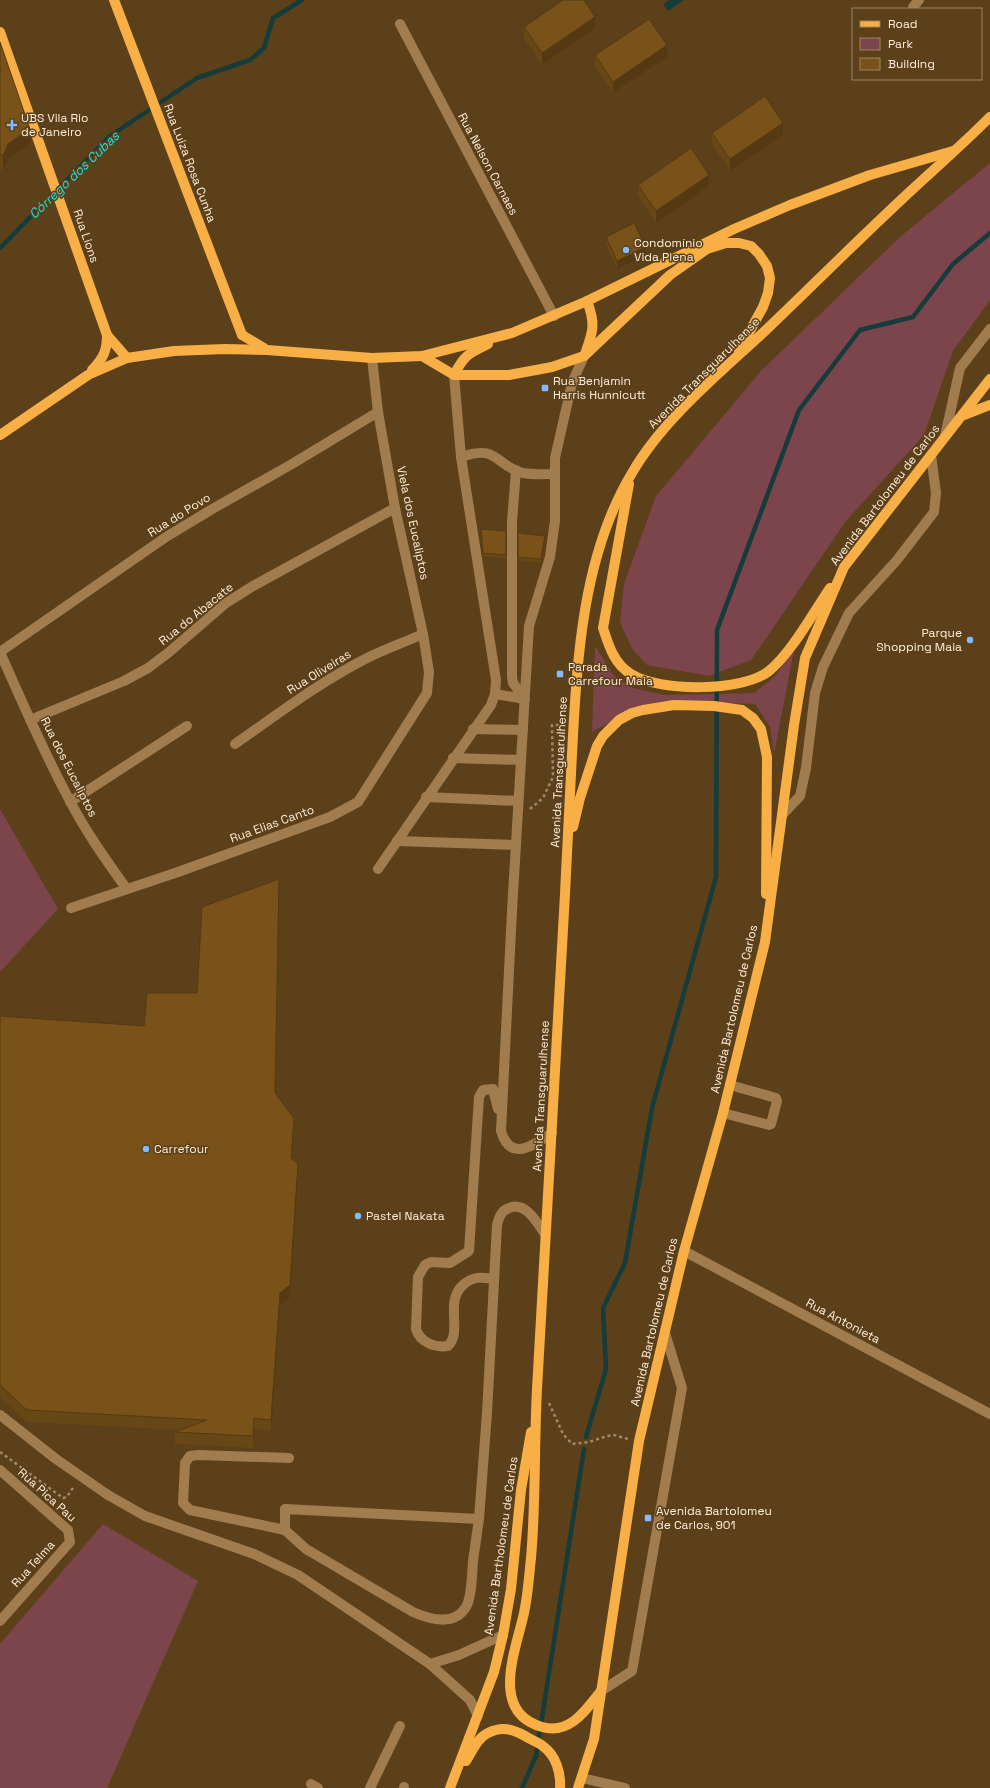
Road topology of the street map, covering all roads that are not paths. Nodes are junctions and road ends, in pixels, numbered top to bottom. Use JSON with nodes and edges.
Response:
{"nodes":[{"id":1,"x":114,"y":0,"type":"edge"},
{"id":2,"x":400,"y":24,"type":"dead end"},
{"id":3,"x":0,"y":32,"type":"edge"},
{"id":4,"x":990,"y":117,"type":"edge"},
{"id":5,"x":956,"y":150,"type":"junction"},
{"id":6,"x":587,"y":301,"type":"junction"},
{"id":7,"x":554,"y":316,"type":"junction"},
{"id":8,"x":990,"y":329,"type":"edge"},
{"id":9,"x":512,"y":333,"type":"junction"},
{"id":10,"x":107,"y":335,"type":"junction"},
{"id":11,"x":242,"y":335,"type":"junction"},
{"id":12,"x":225,"y":349,"type":"junction"},
{"id":13,"x":268,"y":350,"type":"junction"},
{"id":14,"x":422,"y":356,"type":"junction"},
{"id":15,"x":584,"y":356,"type":"junction"},
{"id":16,"x":127,"y":358,"type":"junction"},
{"id":17,"x":372,"y":358,"type":"junction"},
{"id":18,"x":734,"y":360,"type":"junction"},
{"id":19,"x":454,"y":374,"type":"junction"},
{"id":20,"x":88,"y":375,"type":"junction"},
{"id":21,"x":990,"y":379,"type":"edge"},
{"id":22,"x":990,"y":405,"type":"edge"},
{"id":23,"x":378,"y":412,"type":"junction"},
{"id":24,"x":960,"y":417,"type":"junction"},
{"id":25,"x":0,"y":435,"type":"edge"},
{"id":26,"x":945,"y":436,"type":"junction"},
{"id":27,"x":931,"y":455,"type":"junction"},
{"id":28,"x":461,"y":457,"type":"junction"},
{"id":29,"x":516,"y":470,"type":"junction"},
{"id":30,"x":632,"y":473,"type":"junction"},
{"id":31,"x":554,"y":474,"type":"junction"},
{"id":32,"x":395,"y":508,"type":"junction"},
{"id":33,"x":844,"y":567,"type":"junction"},
{"id":34,"x":423,"y":634,"type":"junction"},
{"id":35,"x":0,"y":652,"type":"edge"},
{"id":36,"x":427,"y":693,"type":"joint"},
{"id":37,"x":495,"y":694,"type":"junction"},
{"id":38,"x":525,"y":699,"type":"junction"},
{"id":39,"x":30,"y":720,"type":"junction"},
{"id":40,"x":188,"y":726,"type":"dead end"},
{"id":41,"x":474,"y":729,"type":"junction"},
{"id":42,"x":523,"y":730,"type":"junction"},
{"id":43,"x":235,"y":744,"type":"dead end"},
{"id":44,"x":453,"y":758,"type":"junction"},
{"id":45,"x":521,"y":760,"type":"junction"},
{"id":46,"x":426,"y":797,"type":"junction"},
{"id":47,"x":518,"y":801,"type":"junction"},
{"id":48,"x":70,"y":802,"type":"junction"},
{"id":49,"x":782,"y":815,"type":"junction"},
{"id":50,"x":397,"y":841,"type":"junction"},
{"id":51,"x":516,"y":845,"type":"junction"},
{"id":52,"x":378,"y":868,"type":"dead end"},
{"id":53,"x":566,"y":880,"type":"junction"},
{"id":54,"x":126,"y":888,"type":"junction"},
{"id":55,"x":71,"y":908,"type":"dead end"},
{"id":56,"x":765,"y":942,"type":"junction"},
{"id":57,"x":730,"y":1085,"type":"junction"},
{"id":58,"x":723,"y":1113,"type":"junction"},
{"id":59,"x":501,"y":1131,"type":"junction"},
{"id":60,"x":552,"y":1134,"type":"junction"},
{"id":61,"x":545,"y":1234,"type":"junction"},
{"id":62,"x":684,"y":1252,"type":"junction"},
{"id":63,"x":494,"y":1279,"type":"junction"},
{"id":64,"x":665,"y":1333,"type":"junction"},
{"id":65,"x":536,"y":1396,"type":"junction"},
{"id":66,"x":990,"y":1414,"type":"edge"},
{"id":67,"x":0,"y":1415,"type":"edge"},
{"id":68,"x":289,"y":1458,"type":"dead end"},
{"id":69,"x":0,"y":1470,"type":"edge"},
{"id":70,"x":479,"y":1519,"type":"junction"},
{"id":71,"x":285,"y":1530,"type":"junction"},
{"id":72,"x":70,"y":1542,"type":"joint"},
{"id":73,"x":0,"y":1621,"type":"edge"},
{"id":74,"x":504,"y":1635,"type":"junction"},
{"id":75,"x":430,"y":1664,"type":"junction"},
{"id":76,"x":601,"y":1691,"type":"junction"},
{"id":77,"x":478,"y":1716,"type":"junction"},
{"id":78,"x":400,"y":1726,"type":"dead end"},
{"id":79,"x":582,"y":1778,"type":"junction"},
{"id":80,"x":452,"y":1784,"type":"edge"},
{"id":81,"x":370,"y":1788,"type":"edge"},
{"id":82,"x":560,"y":1788,"type":"edge"},
{"id":83,"x":578,"y":1788,"type":"edge"},
{"id":84,"x":625,"y":1788,"type":"edge"}],
"edges":[{"from":1,"to":11,"type":"main road","name":"Rua Luiza Rosa Cunha"},
{"from":2,"to":7,"type":"street","name":"Rua Nelson Carnaes"},
{"from":3,"to":10,"type":"main road","name":"Rua Lions"},
{"from":4,"to":5,"type":"main road","name":"Avenida Transguarulhense"},
{"from":5,"to":6,"type":"main road"},
{"from":5,"to":18,"type":"main road","name":"Avenida Transguarulhense"},
{"from":6,"to":7,"type":"main road"},
{"from":6,"to":15,"type":"main road"},
{"from":7,"to":9,"type":"main road"},
{"from":8,"to":26,"type":"street"},
{"from":9,"to":14,"type":"main road"},
{"from":9,"to":19,"type":"main road"},
{"from":10,"to":16,"type":"main road","name":"Rua Lions"},
{"from":10,"to":20,"type":"main road","name":"Rua Lions"},
{"from":11,"to":12,"type":"main road"},
{"from":11,"to":13,"type":"main road"},
{"from":12,"to":13,"type":"main road"},
{"from":12,"to":16,"type":"main road"},
{"from":13,"to":17,"type":"main road"},
{"from":14,"to":17,"type":"main road"},
{"from":14,"to":19,"type":"main road"},
{"from":15,"to":18,"type":"main road"},
{"from":15,"to":19,"type":"main road"},
{"from":15,"to":31,"type":"street"},
{"from":16,"to":20,"type":"main road"},
{"from":17,"to":23,"type":"street","name":"Viela dos Eucaliptos"},
{"from":18,"to":30,"type":"main road","name":"Avenida Transguarulhense"},
{"from":19,"to":28,"type":"street"},
{"from":20,"to":25,"type":"main road"},
{"from":21,"to":24,"type":"main road","name":"Avenida Bartolomeu de Carlos"},
{"from":22,"to":24,"type":"main road"},
{"from":23,"to":32,"type":"street","name":"Viela dos Eucaliptos"},
{"from":23,"to":35,"type":"street","name":"Rua do Povo"},
{"from":24,"to":26,"type":"main road","name":"Avenida Bartolomeu de Carlos"},
{"from":26,"to":27,"type":"main road","name":"Avenida Bartolomeu de Carlos"},
{"from":27,"to":33,"type":"main road","name":"Avenida Bartolomeu de Carlos"},
{"from":27,"to":49,"type":"street"},
{"from":28,"to":29,"type":"street"},
{"from":28,"to":37,"type":"street"},
{"from":29,"to":31,"type":"street"},
{"from":29,"to":38,"type":"street"},
{"from":30,"to":33,"type":"main road"},
{"from":30,"to":53,"type":"main road","name":"Avenida Transguarulhense"},
{"from":31,"to":38,"type":"street"},
{"from":32,"to":34,"type":"street","name":"Viela dos Eucaliptos"},
{"from":32,"to":39,"type":"street","name":"Rua do Abacate"},
{"from":33,"to":49,"type":"main road","name":"Avenida Bartolomeu de Carlos"},
{"from":34,"to":36,"type":"street","name":"Viela dos Eucaliptos"},
{"from":34,"to":43,"type":"street","name":"Rua Oliveiras"},
{"from":35,"to":39,"type":"street","name":"Rua dos Eucaliptos"},
{"from":36,"to":54,"type":"street","name":"Rua Elias Canto"},
{"from":37,"to":38,"type":"street"},
{"from":37,"to":41,"type":"street"},
{"from":38,"to":42,"type":"street"},
{"from":39,"to":48,"type":"street","name":"Rua dos Eucaliptos"},
{"from":40,"to":48,"type":"street"},
{"from":41,"to":42,"type":"street"},
{"from":41,"to":44,"type":"street"},
{"from":42,"to":45,"type":"street"},
{"from":44,"to":45,"type":"street"},
{"from":44,"to":46,"type":"street"},
{"from":45,"to":47,"type":"street"},
{"from":46,"to":47,"type":"street"},
{"from":46,"to":50,"type":"street"},
{"from":47,"to":51,"type":"street"},
{"from":48,"to":54,"type":"street","name":"Rua dos Eucaliptos"},
{"from":49,"to":56,"type":"main road","name":"Avenida Bartolomeu de Carlos"},
{"from":50,"to":51,"type":"street"},
{"from":50,"to":52,"type":"street"},
{"from":51,"to":59,"type":"street"},
{"from":53,"to":56,"type":"main road"},
{"from":53,"to":60,"type":"main road","name":"Avenida Transguarulhense"},
{"from":54,"to":55,"type":"street","name":"Rua Elias Canto"},
{"from":56,"to":57,"type":"main road","name":"Avenida Bartolomeu de Carlos"},
{"from":57,"to":58,"type":"main road","name":"Avenida Bartolomeu de Carlos"},
{"from":57,"to":58,"type":"street"},
{"from":58,"to":62,"type":"main road","name":"Avenida Bartolomeu de Carlos"},
{"from":59,"to":60,"type":"street"},
{"from":59,"to":63,"type":"street"},
{"from":60,"to":61,"type":"main road","name":"Avenida Transguarulhense"},
{"from":61,"to":63,"type":"street"},
{"from":61,"to":65,"type":"main road","name":"Avenida Transguarulhense"},
{"from":62,"to":64,"type":"main road","name":"Avenida Bartolomeu de Carlos"},
{"from":62,"to":66,"type":"street","name":"Rua Antonieta"},
{"from":63,"to":70,"type":"street"},
{"from":64,"to":76,"type":"main road","name":"Avenida Bartolomeu de Carlos"},
{"from":64,"to":76,"type":"street"},
{"from":65,"to":74,"type":"main road","name":"Avenida Bartholomeu de Carlos"},
{"from":65,"to":76,"type":"main road"},
{"from":67,"to":75,"type":"street"},
{"from":68,"to":71,"type":"street"},
{"from":69,"to":72,"type":"street","name":"Rua Pica Pau"},
{"from":70,"to":71,"type":"street"},
{"from":70,"to":71,"type":"street"},
{"from":72,"to":73,"type":"street","name":"Rua Telma"},
{"from":74,"to":75,"type":"street"},
{"from":74,"to":77,"type":"main road","name":"Avenida Bartholomeu de Carlos"},
{"from":75,"to":77,"type":"street"},
{"from":76,"to":79,"type":"main road"},
{"from":77,"to":80,"type":"main road","name":"Avenida Bartholomeu de Carlos"},
{"from":78,"to":81,"type":"street"},
{"from":79,"to":83,"type":"main road"},
{"from":79,"to":84,"type":"street"},
{"from":80,"to":82,"type":"main road"}]}
